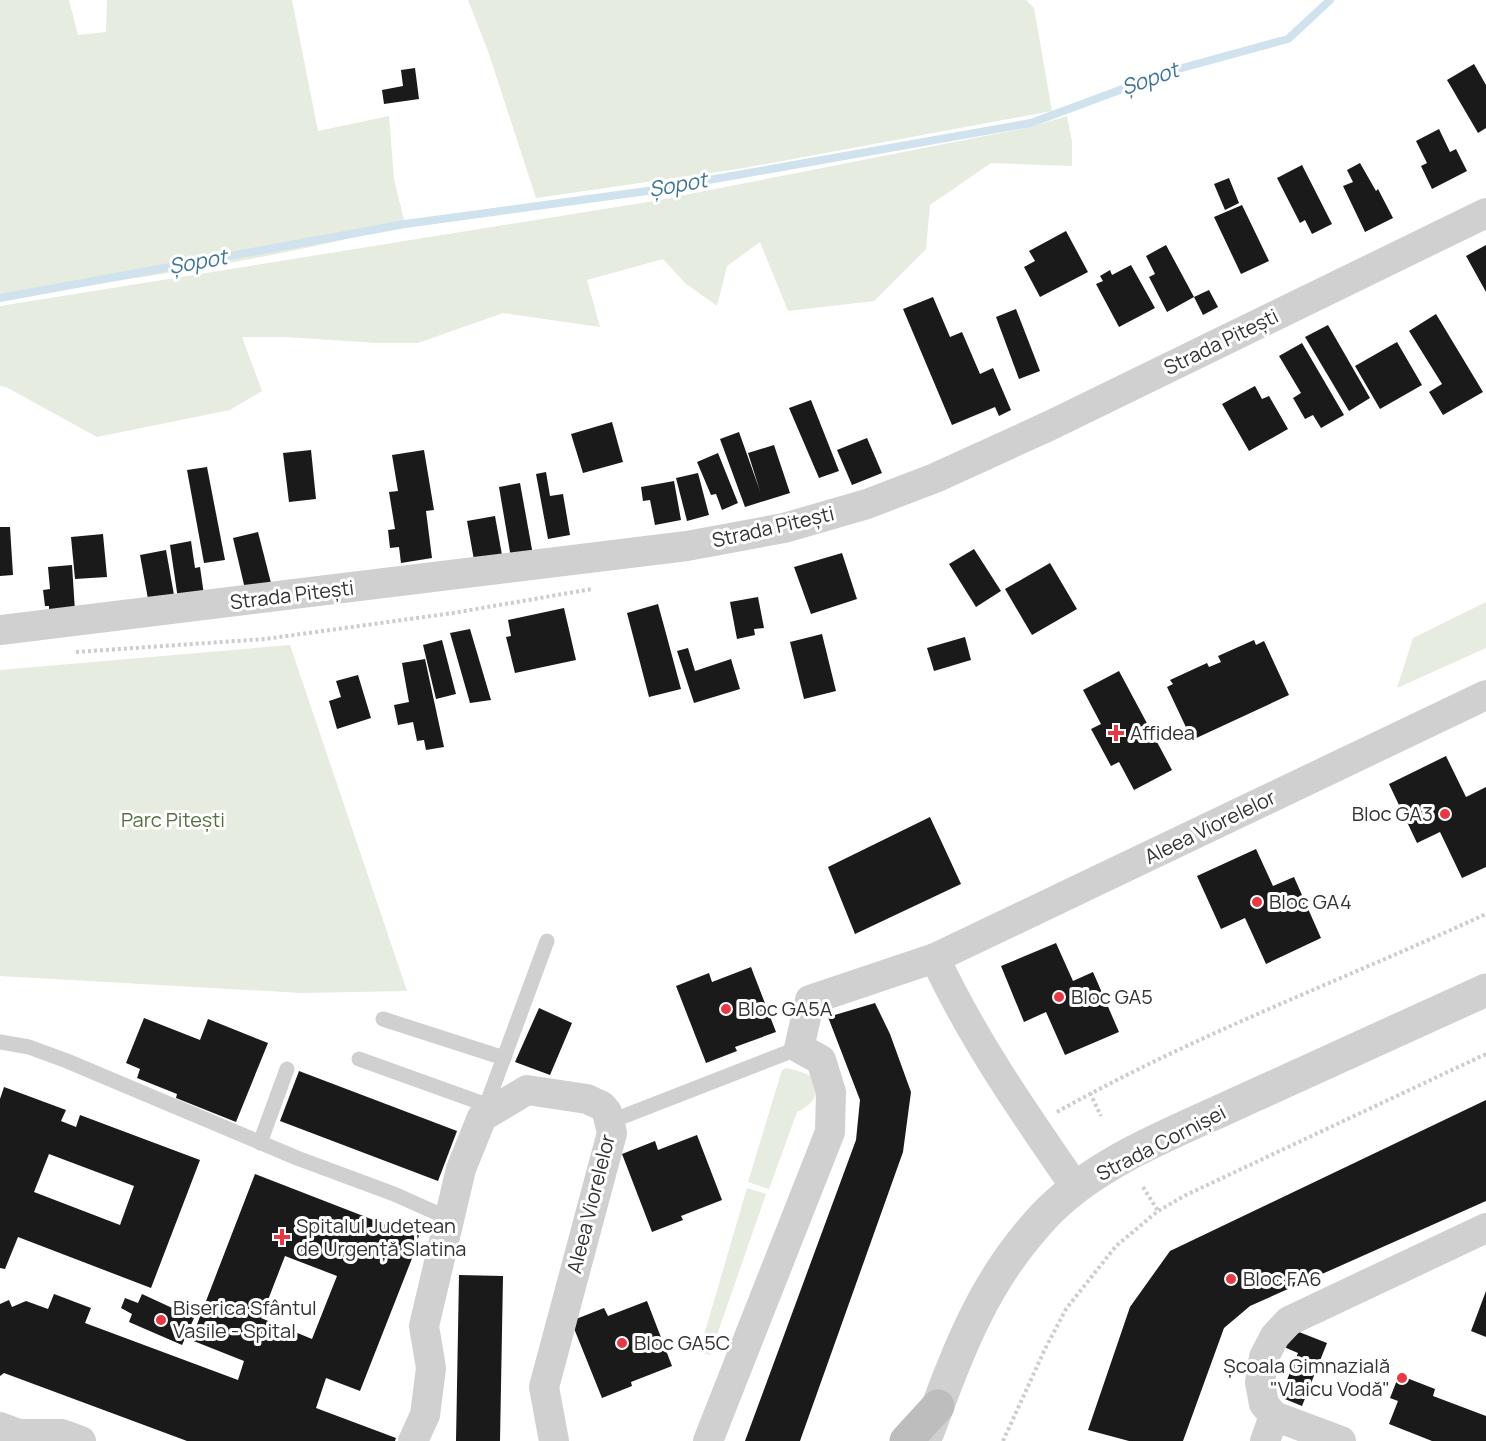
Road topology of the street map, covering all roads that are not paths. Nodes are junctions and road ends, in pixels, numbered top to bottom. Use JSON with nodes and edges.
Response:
{"nodes":[{"id":1,"x":1486,"y":213,"type":"edge"},
{"id":2,"x":0,"y":630,"type":"edge"},
{"id":3,"x":1486,"y":695,"type":"edge"},
{"id":4,"x":547,"y":941,"type":"dead end"},
{"id":5,"x":934,"y":958,"type":"junction"},
{"id":6,"x":1486,"y":990,"type":"edge"},
{"id":7,"x":383,"y":1019,"type":"dead end"},
{"id":8,"x":0,"y":1042,"type":"edge"},
{"id":9,"x":798,"y":1048,"type":"junction"},
{"id":10,"x":504,"y":1058,"type":"junction"},
{"id":11,"x":359,"y":1059,"type":"dead end"},
{"id":12,"x":287,"y":1069,"type":"dead end"},
{"id":13,"x":485,"y":1111,"type":"junction"},
{"id":14,"x":609,"y":1122,"type":"junction"},
{"id":15,"x":260,"y":1143,"type":"junction"},
{"id":16,"x":1076,"y":1188,"type":"junction"},
{"id":17,"x":450,"y":1219,"type":"junction"},
{"id":18,"x":1486,"y":1228,"type":"edge"},
{"id":19,"x":938,"y":1406,"type":"junction"},
{"id":20,"x":0,"y":1427,"type":"edge"},
{"id":21,"x":1269,"y":1429,"type":"edge"},
{"id":22,"x":81,"y":1441,"type":"edge"},
{"id":23,"x":413,"y":1441,"type":"edge"},
{"id":24,"x":554,"y":1441,"type":"edge"},
{"id":25,"x":708,"y":1441,"type":"edge"},
{"id":26,"x":906,"y":1441,"type":"edge"},
{"id":27,"x":925,"y":1441,"type":"edge"},
{"id":28,"x":1341,"y":1441,"type":"edge"}],
"edges":[{"from":1,"to":2,"type":"street","name":"Strada Pitești"},
{"from":3,"to":5,"type":"street","name":"Aleea Viorelelor"},
{"from":4,"to":10,"type":"lane"},
{"from":5,"to":9,"type":"street","name":"Aleea Viorelelor"},
{"from":5,"to":16,"type":"street"},
{"from":6,"to":16,"type":"street","name":"Strada Cornișei"},
{"from":7,"to":10,"type":"lane"},
{"from":8,"to":15,"type":"lane"},
{"from":9,"to":14,"type":"lane"},
{"from":9,"to":25,"type":"street"},
{"from":10,"to":13,"type":"lane"},
{"from":11,"to":13,"type":"lane"},
{"from":12,"to":15,"type":"lane"},
{"from":13,"to":14,"type":"street","name":"Aleea Viorelelor"},
{"from":13,"to":17,"type":"street"},
{"from":14,"to":24,"type":"street","name":"Aleea Viorelelor"},
{"from":15,"to":17,"type":"lane"},
{"from":16,"to":19,"type":"street","name":"Strada Cornișei"},
{"from":17,"to":23,"type":"street"},
{"from":18,"to":21,"type":"street"},
{"from":19,"to":26,"type":"main road"},
{"from":19,"to":27,"type":"street","name":"Strada Cornișei"},
{"from":20,"to":22,"type":"street"},
{"from":21,"to":28,"type":"street"}]}
